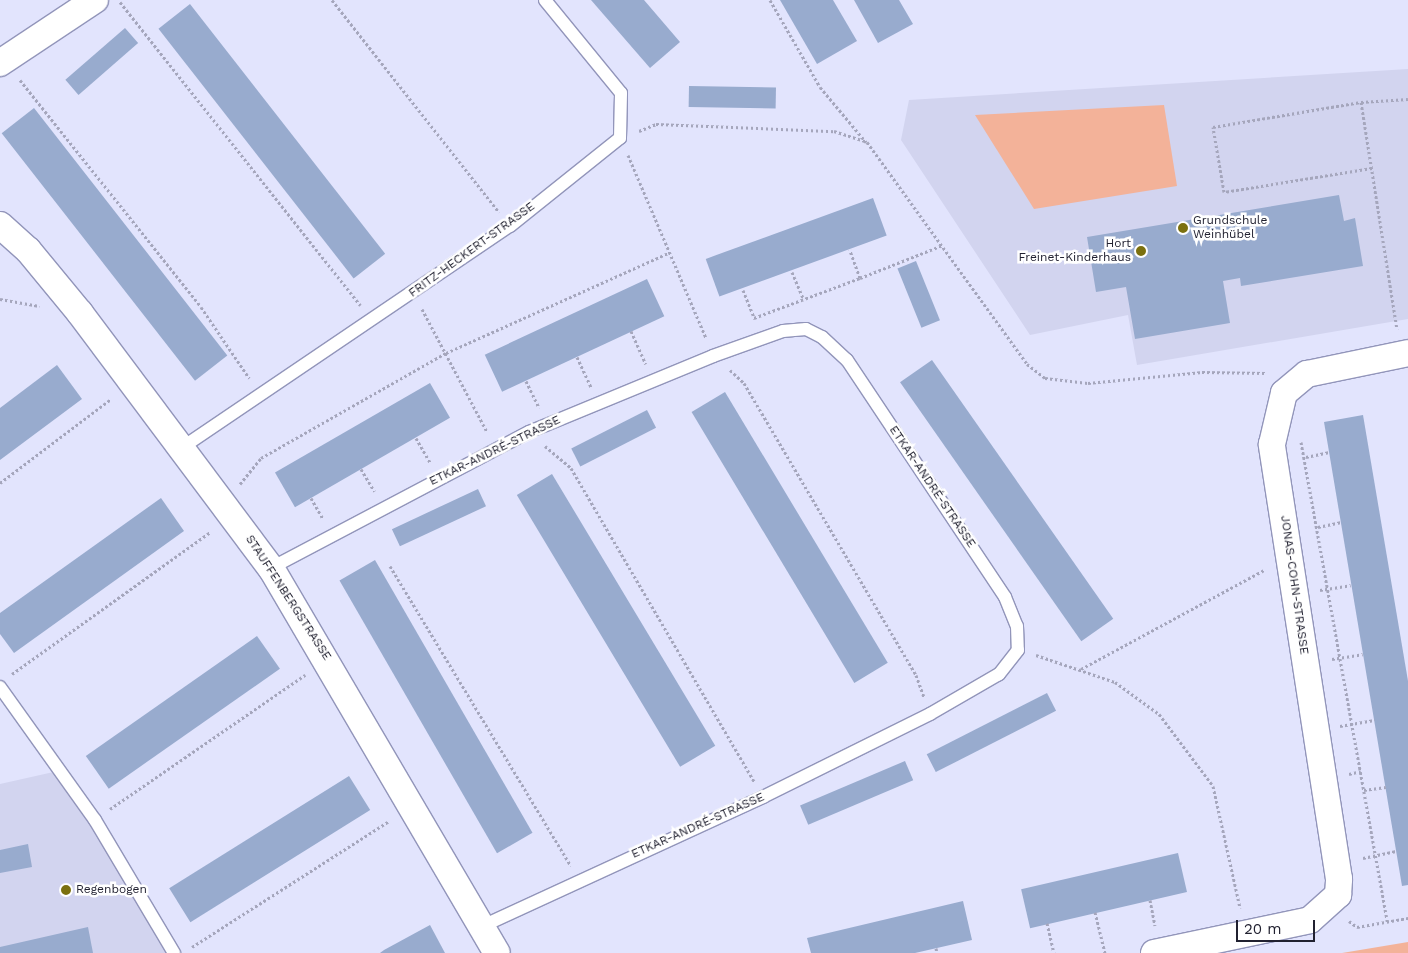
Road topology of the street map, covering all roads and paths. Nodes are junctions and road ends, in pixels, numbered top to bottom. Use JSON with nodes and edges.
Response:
{"nodes":[{"id":1,"x":95,"y":0,"type":"edge"},
{"id":2,"x":119,"y":0,"type":"edge"},
{"id":3,"x":332,"y":0,"type":"edge"},
{"id":4,"x":545,"y":0,"type":"edge"},
{"id":5,"x":770,"y":0,"type":"edge"},
{"id":6,"x":2,"y":62,"type":"edge"},
{"id":7,"x":1408,"y":100,"type":"edge"},
{"id":8,"x":1361,"y":102,"type":"junction"},
{"id":9,"x":620,"y":138,"type":"junction"},
{"id":10,"x":867,"y":142,"type":"junction"},
{"id":11,"x":1372,"y":168,"type":"junction"},
{"id":12,"x":0,"y":225,"type":"edge"},
{"id":13,"x":510,"y":226,"type":"junction"},
{"id":14,"x":943,"y":245,"type":"junction"},
{"id":15,"x":850,"y":250,"type":"dead end"},
{"id":16,"x":669,"y":253,"type":"junction"},
{"id":17,"x":792,"y":272,"type":"dead end"},
{"id":18,"x":860,"y":278,"type":"junction"},
{"id":19,"x":743,"y":290,"type":"dead end"},
{"id":20,"x":414,"y":292,"type":"junction"},
{"id":21,"x":804,"y":300,"type":"junction"},
{"id":22,"x":754,"y":318,"type":"junction"},
{"id":23,"x":372,"y":321,"type":"junction"},
{"id":24,"x":631,"y":331,"type":"dead end"},
{"id":25,"x":761,"y":339,"type":"junction"},
{"id":26,"x":446,"y":353,"type":"junction"},
{"id":27,"x":1405,"y":354,"type":"edge"},
{"id":28,"x":713,"y":356,"type":"junction"},
{"id":29,"x":577,"y":357,"type":"dead end"},
{"id":30,"x":654,"y":380,"type":"junction"},
{"id":31,"x":526,"y":381,"type":"dead end"},
{"id":32,"x":133,"y":382,"type":"junction"},
{"id":33,"x":259,"y":393,"type":"junction"},
{"id":34,"x":1284,"y":393,"type":"junction"},
{"id":35,"x":598,"y":403,"type":"junction"},
{"id":36,"x":546,"y":424,"type":"junction"},
{"id":37,"x":529,"y":432,"type":"junction"},
{"id":38,"x":416,"y":438,"type":"dead end"},
{"id":39,"x":1300,"y":438,"type":"dead end"},
{"id":40,"x":183,"y":447,"type":"junction"},
{"id":41,"x":495,"y":448,"type":"junction"},
{"id":42,"x":1328,"y":452,"type":"dead end"},
{"id":43,"x":1306,"y":457,"type":"junction"},
{"id":44,"x":361,"y":469,"type":"dead end"},
{"id":45,"x":439,"y":478,"type":"junction"},
{"id":46,"x":0,"y":483,"type":"edge"},
{"id":47,"x":311,"y":498,"type":"dead end"},
{"id":48,"x":383,"y":507,"type":"junction"},
{"id":49,"x":228,"y":509,"type":"junction"},
{"id":50,"x":1340,"y":522,"type":"dead end"},
{"id":51,"x":1318,"y":526,"type":"junction"},
{"id":52,"x":332,"y":534,"type":"junction"},
{"id":53,"x":1289,"y":556,"type":"junction"},
{"id":54,"x":390,"y":566,"type":"dead end"},
{"id":55,"x":271,"y":568,"type":"junction"},
{"id":56,"x":1018,"y":650,"type":"junction"},
{"id":57,"x":328,"y":660,"type":"junction"},
{"id":58,"x":1081,"y":669,"type":"junction"},
{"id":59,"x":4,"y":682,"type":"edge"},
{"id":60,"x":930,"y":714,"type":"junction"},
{"id":61,"x":1374,"y":720,"type":"dead end"},
{"id":62,"x":1352,"y":724,"type":"junction"},
{"id":63,"x":1315,"y":732,"type":"junction"},
{"id":64,"x":1386,"y":787,"type":"dead end"},
{"id":65,"x":1364,"y":790,"type":"junction"},
{"id":66,"x":763,"y":797,"type":"junction"},
{"id":67,"x":414,"y":805,"type":"junction"},
{"id":68,"x":94,"y":820,"type":"junction"},
{"id":69,"x":1396,"y":851,"type":"dead end"},
{"id":70,"x":1375,"y":855,"type":"junction"},
{"id":71,"x":1336,"y":864,"type":"junction"},
{"id":72,"x":579,"y":879,"type":"junction"},
{"id":73,"x":1329,"y":907,"type":"junction"},
{"id":74,"x":1095,"y":912,"type":"dead end"},
{"id":75,"x":1408,"y":918,"type":"edge"},
{"id":76,"x":1387,"y":921,"type":"junction"},
{"id":77,"x":1047,"y":923,"type":"dead end"},
{"id":78,"x":483,"y":926,"type":"junction"},
{"id":79,"x":1246,"y":934,"type":"junction"},
{"id":80,"x":936,"y":948,"type":"dead end"},
{"id":81,"x":174,"y":953,"type":"edge"},
{"id":82,"x":182,"y":953,"type":"edge"},
{"id":83,"x":497,"y":953,"type":"edge"},
{"id":84,"x":937,"y":953,"type":"edge"},
{"id":85,"x":1054,"y":953,"type":"edge"},
{"id":86,"x":1105,"y":953,"type":"edge"},
{"id":87,"x":1154,"y":953,"type":"edge"}],
"edges":[{"from":1,"to":6,"type":"street"},
{"from":2,"to":23,"type":"path"},
{"from":3,"to":13,"type":"path"},
{"from":4,"to":9,"type":"lane"},
{"from":5,"to":10,"type":"path"},
{"from":6,"to":33,"type":"path"},
{"from":7,"to":8,"type":"path"},
{"from":8,"to":11,"type":"path"},
{"from":8,"to":11,"type":"path"},
{"from":9,"to":10,"type":"path"},
{"from":9,"to":13,"type":"lane","name":"FRITZ-HECKERT-STRASSE"},
{"from":9,"to":16,"type":"path"},
{"from":10,"to":14,"type":"path"},
{"from":11,"to":27,"type":"path"},
{"from":12,"to":32,"type":"street","name":"STAUFFENBERGSTRASSE"},
{"from":13,"to":20,"type":"lane","name":"FRITZ-HECKERT-STRASSE"},
{"from":14,"to":18,"type":"path"},
{"from":14,"to":34,"type":"path"},
{"from":15,"to":18,"type":"path"},
{"from":16,"to":26,"type":"path"},
{"from":16,"to":28,"type":"path"},
{"from":17,"to":21,"type":"path"},
{"from":18,"to":21,"type":"path"},
{"from":19,"to":22,"type":"path"},
{"from":20,"to":23,"type":"lane","name":"FRITZ-HECKERT-STRASSE"},
{"from":20,"to":26,"type":"path"},
{"from":21,"to":22,"type":"path"},
{"from":22,"to":25,"type":"path"},
{"from":23,"to":33,"type":"lane","name":"FRITZ-HECKERT-STRASSE"},
{"from":24,"to":30,"type":"path"},
{"from":25,"to":28,"type":"lane","name":"ETKAR-ANDRÉ-STRASSE"},
{"from":25,"to":56,"type":"lane","name":"ETKAR-ANDRÉ-STRASSE"},
{"from":26,"to":41,"type":"path"},
{"from":26,"to":49,"type":"path"},
{"from":27,"to":34,"type":"street"},
{"from":28,"to":30,"type":"lane","name":"ETKAR-ANDRÉ-STRASSE"},
{"from":28,"to":60,"type":"path"},
{"from":29,"to":35,"type":"path"},
{"from":30,"to":35,"type":"lane","name":"ETKAR-ANDRÉ-STRASSE"},
{"from":31,"to":36,"type":"path"},
{"from":32,"to":40,"type":"street","name":"STAUFFENBERGSTRASSE"},
{"from":32,"to":46,"type":"path"},
{"from":33,"to":40,"type":"lane","name":"FRITZ-HECKERT-STRASSE"},
{"from":34,"to":53,"type":"street","name":"JONAS-COHN-STRASSE"},
{"from":35,"to":36,"type":"lane","name":"ETKAR-ANDRÉ-STRASSE"},
{"from":36,"to":37,"type":"lane","name":"ETKAR-ANDRÉ-STRASSE"},
{"from":37,"to":41,"type":"lane","name":"ETKAR-ANDRÉ-STRASSE"},
{"from":37,"to":66,"type":"path"},
{"from":38,"to":45,"type":"path"},
{"from":39,"to":43,"type":"path"},
{"from":40,"to":49,"type":"street","name":"STAUFFENBERGSTRASSE"},
{"from":41,"to":45,"type":"lane","name":"ETKAR-ANDRÉ-STRASSE"},
{"from":42,"to":43,"type":"path"},
{"from":43,"to":51,"type":"path"},
{"from":44,"to":48,"type":"path"},
{"from":45,"to":48,"type":"lane","name":"ETKAR-ANDRÉ-STRASSE"},
{"from":47,"to":52,"type":"path"},
{"from":48,"to":52,"type":"lane","name":"ETKAR-ANDRÉ-STRASSE"},
{"from":49,"to":55,"type":"street","name":"STAUFFENBERGSTRASSE"},
{"from":49,"to":59,"type":"path"},
{"from":50,"to":51,"type":"path"},
{"from":51,"to":62,"type":"path"},
{"from":52,"to":55,"type":"lane","name":"ETKAR-ANDRÉ-STRASSE"},
{"from":53,"to":58,"type":"path"},
{"from":53,"to":63,"type":"street","name":"JONAS-COHN-STRASSE"},
{"from":54,"to":72,"type":"path"},
{"from":55,"to":57,"type":"street","name":"STAUFFENBERGSTRASSE"},
{"from":56,"to":58,"type":"path"},
{"from":56,"to":60,"type":"lane","name":"ETKAR-ANDRÉ-STRASSE"},
{"from":57,"to":67,"type":"street","name":"STAUFFENBERGSTRASSE"},
{"from":57,"to":68,"type":"path"},
{"from":58,"to":79,"type":"path"},
{"from":59,"to":68,"type":"lane"},
{"from":60,"to":66,"type":"lane","name":"ETKAR-ANDRÉ-STRASSE"},
{"from":61,"to":62,"type":"path"},
{"from":62,"to":63,"type":"path"},
{"from":62,"to":65,"type":"path"},
{"from":63,"to":71,"type":"street","name":"JONAS-COHN-STRASSE"},
{"from":64,"to":65,"type":"path"},
{"from":65,"to":70,"type":"path"},
{"from":66,"to":72,"type":"lane","name":"ETKAR-ANDRÉ-STRASSE"},
{"from":67,"to":78,"type":"street","name":"STAUFFENBERGSTRASSE"},
{"from":67,"to":82,"type":"path"},
{"from":68,"to":81,"type":"lane"},
{"from":69,"to":70,"type":"path"},
{"from":70,"to":71,"type":"path"},
{"from":70,"to":76,"type":"path"},
{"from":71,"to":73,"type":"street","name":"JONAS-COHN-STRASSE"},
{"from":72,"to":78,"type":"lane","name":"ETKAR-ANDRÉ-STRASSE"},
{"from":73,"to":76,"type":"path"},
{"from":73,"to":79,"type":"street"},
{"from":74,"to":86,"type":"path"},
{"from":75,"to":76,"type":"path"},
{"from":77,"to":85,"type":"path"},
{"from":78,"to":83,"type":"street","name":"STAUFFENBERGSTRASSE"},
{"from":79,"to":87,"type":"street"},
{"from":80,"to":84,"type":"path"}]}
